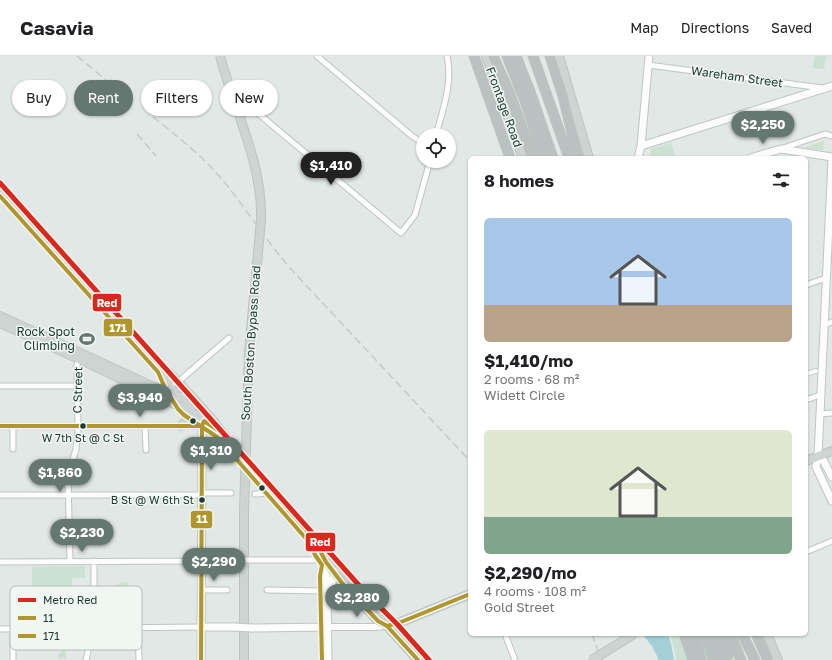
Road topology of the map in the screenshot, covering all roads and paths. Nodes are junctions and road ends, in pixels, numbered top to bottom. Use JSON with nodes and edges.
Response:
{"nodes":[{"id":1,"x":220,"y":56,"type":"edge"},
{"id":2,"x":225,"y":56,"type":"edge"},
{"id":3,"x":317,"y":56,"type":"edge"},
{"id":4,"x":447,"y":56,"type":"edge"},
{"id":5,"x":474,"y":56,"type":"edge"},
{"id":6,"x":486,"y":56,"type":"edge"},
{"id":7,"x":493,"y":56,"type":"edge"},
{"id":8,"x":507,"y":56,"type":"edge"},
{"id":9,"x":516,"y":56,"type":"edge"},
{"id":10,"x":522,"y":56,"type":"edge"},
{"id":11,"x":534,"y":56,"type":"edge"},
{"id":12,"x":550,"y":56,"type":"edge"},
{"id":13,"x":559,"y":56,"type":"edge"},
{"id":14,"x":649,"y":56,"type":"edge"},
{"id":15,"x":648,"y":65,"type":"junction"},
{"id":16,"x":829,"y":87,"type":"edge"},
{"id":17,"x":438,"y":128,"type":"edge"},
{"id":18,"x":832,"y":136,"type":"edge"},
{"id":19,"x":416,"y":139,"type":"edge"},
{"id":20,"x":641,"y":146,"type":"junction"},
{"id":21,"x":780,"y":149,"type":"junction"},
{"id":22,"x":509,"y":156,"type":"edge"},
{"id":23,"x":522,"y":156,"type":"edge"},
{"id":24,"x":532,"y":156,"type":"edge"},
{"id":25,"x":543,"y":156,"type":"edge"},
{"id":26,"x":552,"y":156,"type":"edge"},
{"id":27,"x":557,"y":156,"type":"edge"},
{"id":28,"x":568,"y":156,"type":"edge"},
{"id":29,"x":578,"y":156,"type":"edge"},
{"id":30,"x":588,"y":156,"type":"edge"},
{"id":31,"x":638,"y":156,"type":"edge"},
{"id":32,"x":642,"y":156,"type":"edge"},
{"id":33,"x":757,"y":156,"type":"edge"},
{"id":34,"x":832,"y":156,"type":"edge"},
{"id":35,"x":832,"y":160,"type":"edge"},
{"id":36,"x":428,"y":168,"type":"edge"},
{"id":37,"x":0,"y":186,"type":"edge"},
{"id":38,"x":831,"y":189,"type":"edge"},
{"id":39,"x":830,"y":247,"type":"edge"},
{"id":40,"x":826,"y":278,"type":"junction"},
{"id":41,"x":808,"y":284,"type":"edge"},
{"id":42,"x":0,"y":316,"type":"edge"},
{"id":43,"x":832,"y":322,"type":"edge"},
{"id":44,"x":0,"y":323,"type":"edge"},
{"id":45,"x":824,"y":325,"type":"junction"},
{"id":46,"x":229,"y":338,"type":"dead end"},
{"id":47,"x":80,"y":356,"type":"junction"},
{"id":48,"x":163,"y":369,"type":"junction"},
{"id":49,"x":816,"y":371,"type":"dead end"},
{"id":50,"x":808,"y":373,"type":"edge"},
{"id":51,"x":178,"y":382,"type":"junction"},
{"id":52,"x":170,"y":385,"type":"junction"},
{"id":53,"x":0,"y":386,"type":"edge"},
{"id":54,"x":78,"y":386,"type":"junction"},
{"id":55,"x":820,"y":394,"type":"junction"},
{"id":56,"x":175,"y":395,"type":"junction"},
{"id":57,"x":808,"y":399,"type":"edge"},
{"id":58,"x":187,"y":410,"type":"junction"},
{"id":59,"x":832,"y":413,"type":"edge"},
{"id":60,"x":820,"y":414,"type":"junction"},
{"id":61,"x":205,"y":422,"type":"junction"},
{"id":62,"x":0,"y":426,"type":"edge"},
{"id":63,"x":13,"y":426,"type":"junction"},
{"id":64,"x":145,"y":426,"type":"junction"},
{"id":65,"x":181,"y":426,"type":"junction"},
{"id":66,"x":78,"y":427,"type":"junction"},
{"id":67,"x":13,"y":449,"type":"dead end"},
{"id":68,"x":146,"y":450,"type":"dead end"},
{"id":69,"x":832,"y":451,"type":"edge"},
{"id":70,"x":818,"y":456,"type":"junction"},
{"id":71,"x":808,"y":460,"type":"edge"},
{"id":72,"x":832,"y":477,"type":"edge"},
{"id":73,"x":231,"y":493,"type":"dead end"},
{"id":74,"x":274,"y":493,"type":"junction"},
{"id":75,"x":202,"y":494,"type":"junction"},
{"id":76,"x":255,"y":494,"type":"dead end"},
{"id":77,"x":0,"y":495,"type":"edge"},
{"id":78,"x":68,"y":495,"type":"junction"},
{"id":79,"x":832,"y":501,"type":"edge"},
{"id":80,"x":832,"y":541,"type":"edge"},
{"id":81,"x":808,"y":551,"type":"edge"},
{"id":82,"x":328,"y":560,"type":"junction"},
{"id":83,"x":70,"y":561,"type":"junction"},
{"id":84,"x":94,"y":561,"type":"junction"},
{"id":85,"x":202,"y":561,"type":"junction"},
{"id":86,"x":0,"y":562,"type":"edge"},
{"id":87,"x":335,"y":574,"type":"junction"},
{"id":88,"x":94,"y":586,"type":"edge"},
{"id":89,"x":201,"y":590,"type":"junction"},
{"id":90,"x":227,"y":590,"type":"dead end"},
{"id":91,"x":267,"y":590,"type":"dead end"},
{"id":92,"x":327,"y":590,"type":"junction"},
{"id":93,"x":468,"y":595,"type":"edge"},
{"id":94,"x":387,"y":626,"type":"junction"},
{"id":95,"x":201,"y":627,"type":"junction"},
{"id":96,"x":327,"y":627,"type":"junction"},
{"id":97,"x":142,"y":628,"type":"edge"},
{"id":98,"x":506,"y":636,"type":"edge"},
{"id":99,"x":631,"y":636,"type":"edge"},
{"id":100,"x":685,"y":636,"type":"edge"},
{"id":101,"x":695,"y":636,"type":"edge"},
{"id":102,"x":695,"y":636,"type":"edge"},
{"id":103,"x":707,"y":636,"type":"edge"},
{"id":104,"x":710,"y":636,"type":"edge"},
{"id":105,"x":713,"y":636,"type":"edge"},
{"id":106,"x":720,"y":636,"type":"edge"},
{"id":107,"x":727,"y":636,"type":"edge"},
{"id":108,"x":731,"y":636,"type":"edge"},
{"id":109,"x":739,"y":636,"type":"edge"},
{"id":110,"x":743,"y":636,"type":"edge"},
{"id":111,"x":757,"y":636,"type":"edge"},
{"id":112,"x":768,"y":636,"type":"edge"},
{"id":113,"x":88,"y":650,"type":"edge"},
{"id":114,"x":139,"y":650,"type":"edge"},
{"id":115,"x":694,"y":659,"type":"edge"},
{"id":116,"x":86,"y":660,"type":"edge"},
{"id":117,"x":139,"y":660,"type":"edge"},
{"id":118,"x":201,"y":660,"type":"edge"},
{"id":119,"x":244,"y":660,"type":"edge"},
{"id":120,"x":328,"y":660,"type":"edge"},
{"id":121,"x":418,"y":660,"type":"edge"},
{"id":122,"x":515,"y":660,"type":"edge"},
{"id":123,"x":592,"y":660,"type":"edge"},
{"id":124,"x":701,"y":660,"type":"edge"},
{"id":125,"x":713,"y":660,"type":"edge"},
{"id":126,"x":724,"y":660,"type":"edge"},
{"id":127,"x":736,"y":660,"type":"edge"},
{"id":128,"x":741,"y":660,"type":"edge"},
{"id":129,"x":748,"y":660,"type":"edge"},
{"id":130,"x":754,"y":660,"type":"edge"},
{"id":131,"x":768,"y":660,"type":"edge"},
{"id":132,"x":778,"y":660,"type":"edge"}],
"edges":[{"from":1,"to":119,"type":"main road","name":"South Boston Bypass Road","bridge":true},
{"from":2,"to":36,"type":"street"},
{"from":3,"to":19,"type":"street"},
{"from":4,"to":17,"type":"street"},
{"from":5,"to":22,"type":"highway"},
{"from":6,"to":23,"type":"main road","name":"Frontage Road"},
{"from":7,"to":24,"type":"highway"},
{"from":8,"to":25,"type":"highway"},
{"from":9,"to":26,"type":"highway"},
{"from":10,"to":27,"type":"highway"},
{"from":11,"to":28,"type":"highway"},
{"from":12,"to":29,"type":"highway"},
{"from":13,"to":30,"type":"main road"},
{"from":14,"to":15,"type":"main road"},
{"from":15,"to":16,"type":"street","name":"Wareham Street"},
{"from":15,"to":20,"type":"main road"},
{"from":16,"to":20,"type":"main road"},
{"from":18,"to":21,"type":"street"},
{"from":20,"to":31,"type":"main road"},
{"from":20,"to":32,"type":"main road"},
{"from":21,"to":33,"type":"main road"},
{"from":21,"to":34,"type":"main road"},
{"from":35,"to":38,"type":"main road"},
{"from":37,"to":48,"type":"main road"},
{"from":38,"to":39,"type":"main road"},
{"from":39,"to":40,"type":"main road"},
{"from":40,"to":41,"type":"street"},
{"from":40,"to":45,"type":"main road"},
{"from":42,"to":47,"type":"main road"},
{"from":43,"to":45,"type":"street"},
{"from":44,"to":47,"type":"main road"},
{"from":45,"to":55,"type":"main road"},
{"from":46,"to":51,"type":"street"},
{"from":47,"to":54,"type":"street","name":"C Street"},
{"from":47,"to":56,"type":"main road"},
{"from":47,"to":58,"type":"main road"},
{"from":48,"to":51,"type":"main road"},
{"from":48,"to":52,"type":"main road"},
{"from":49,"to":50,"type":"street"},
{"from":51,"to":52,"type":"street"},
{"from":51,"to":61,"type":"main road"},
{"from":52,"to":56,"type":"main road"},
{"from":53,"to":54,"type":"street"},
{"from":54,"to":66,"type":"street","name":"C Street"},
{"from":55,"to":57,"type":"street"},
{"from":55,"to":60,"type":"main road"},
{"from":56,"to":58,"type":"main road"},
{"from":56,"to":61,"type":"main road"},
{"from":58,"to":61,"type":"main road"},
{"from":58,"to":65,"type":"main road"},
{"from":59,"to":60,"type":"street"},
{"from":60,"to":70,"type":"main road"},
{"from":61,"to":65,"type":"street"},
{"from":61,"to":74,"type":"main road","bridge":true},
{"from":61,"to":75,"type":"main road"},
{"from":62,"to":63,"type":"street"},
{"from":63,"to":66,"type":"street"},
{"from":63,"to":67,"type":"street"},
{"from":64,"to":65,"type":"street"},
{"from":64,"to":66,"type":"street"},
{"from":64,"to":68,"type":"street"},
{"from":66,"to":78,"type":"street","name":"C Street"},
{"from":69,"to":70,"type":"main road"},
{"from":70,"to":71,"type":"main road"},
{"from":70,"to":72,"type":"main road"},
{"from":70,"to":79,"type":"main road"},
{"from":73,"to":75,"type":"street"},
{"from":74,"to":76,"type":"street"},
{"from":74,"to":82,"type":"main road"},
{"from":75,"to":78,"type":"street"},
{"from":75,"to":85,"type":"main road"},
{"from":77,"to":78,"type":"street"},
{"from":78,"to":83,"type":"street","name":"C Street"},
{"from":80,"to":81,"type":"street"},
{"from":82,"to":85,"type":"street","bridge":true},
{"from":82,"to":87,"type":"main road"},
{"from":82,"to":92,"type":"main road"},
{"from":82,"to":94,"type":"main road"},
{"from":83,"to":84,"type":"street"},
{"from":83,"to":86,"type":"street"},
{"from":84,"to":85,"type":"street"},
{"from":84,"to":88,"type":"street"},
{"from":85,"to":89,"type":"main road"},
{"from":87,"to":92,"type":"main road"},
{"from":87,"to":94,"type":"main road"},
{"from":89,"to":90,"type":"street"},
{"from":89,"to":95,"type":"main road"},
{"from":91,"to":92,"type":"street"},
{"from":92,"to":96,"type":"main road"},
{"from":93,"to":94,"type":"main road"},
{"from":94,"to":96,"type":"street"},
{"from":94,"to":121,"type":"main road"},
{"from":95,"to":96,"type":"main road","bridge":true},
{"from":95,"to":97,"type":"street"},
{"from":95,"to":118,"type":"main road"},
{"from":96,"to":120,"type":"main road"},
{"from":98,"to":122,"type":"street"},
{"from":99,"to":123,"type":"main road","bridge":true},
{"from":100,"to":115,"type":"highway"},
{"from":101,"to":115,"type":"main road"},
{"from":102,"to":124,"type":"highway"},
{"from":103,"to":125,"type":"highway"},
{"from":104,"to":126,"type":"highway"},
{"from":105,"to":126,"type":"highway"},
{"from":106,"to":126,"type":"highway"},
{"from":107,"to":127,"type":"highway"},
{"from":108,"to":128,"type":"highway"},
{"from":109,"to":129,"type":"highway"},
{"from":110,"to":130,"type":"highway"},
{"from":111,"to":131,"type":"highway"},
{"from":112,"to":132,"type":"main road"},
{"from":113,"to":116,"type":"street"},
{"from":114,"to":117,"type":"street"}]}
